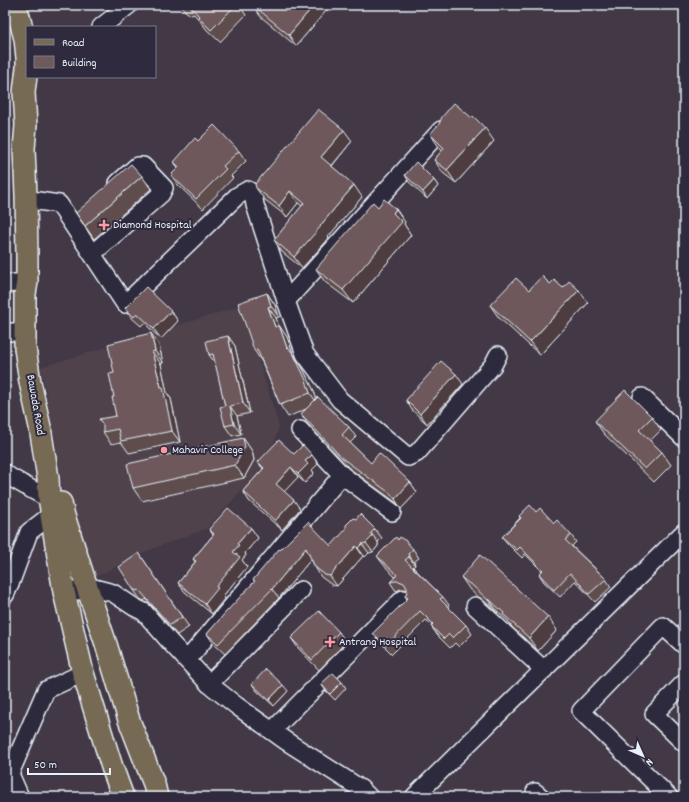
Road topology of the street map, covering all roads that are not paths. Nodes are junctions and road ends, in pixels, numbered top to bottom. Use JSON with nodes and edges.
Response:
{"nodes":[{"id":1,"x":16,"y":5,"type":"edge"},
{"id":2,"x":28,"y":5,"type":"edge"},
{"id":3,"x":129,"y":5,"type":"edge"},
{"id":4,"x":33,"y":26,"type":"edge"},
{"id":5,"x":102,"y":26,"type":"edge"},
{"id":6,"x":26,"y":48,"type":"edge"},
{"id":7,"x":26,"y":76,"type":"edge"},
{"id":8,"x":35,"y":78,"type":"edge"},
{"id":9,"x":441,"y":130,"type":"edge"},
{"id":10,"x":264,"y":179,"type":"edge"},
{"id":11,"x":108,"y":192,"type":"edge"},
{"id":12,"x":253,"y":193,"type":"junction"},
{"id":13,"x":31,"y":200,"type":"junction"},
{"id":14,"x":94,"y":252,"type":"junction"},
{"id":15,"x":27,"y":282,"type":"junction"},
{"id":16,"x":5,"y":284,"type":"edge"},
{"id":17,"x":286,"y":301,"type":"junction"},
{"id":18,"x":15,"y":332,"type":"edge"},
{"id":19,"x":498,"y":355,"type":"dead end"},
{"id":20,"x":642,"y":397,"type":"dead end"},
{"id":21,"x":300,"y":430,"type":"dead end"},
{"id":22,"x":684,"y":438,"type":"edge"},
{"id":23,"x":5,"y":473,"type":"edge"},
{"id":24,"x":342,"y":475,"type":"junction"},
{"id":25,"x":56,"y":507,"type":"junction"},
{"id":26,"x":392,"y":512,"type":"dead end"},
{"id":27,"x":684,"y":532,"type":"edge"},
{"id":28,"x":88,"y":590,"type":"junction"},
{"id":29,"x":302,"y":590,"type":"dead end"},
{"id":30,"x":64,"y":592,"type":"junction"},
{"id":31,"x":5,"y":595,"type":"edge"},
{"id":32,"x":403,"y":599,"type":"dead end"},
{"id":33,"x":475,"y":606,"type":"dead end"},
{"id":34,"x":684,"y":645,"type":"edge"},
{"id":35,"x":188,"y":660,"type":"junction"},
{"id":36,"x":544,"y":670,"type":"junction"},
{"id":37,"x":83,"y":672,"type":"junction"},
{"id":38,"x":684,"y":683,"type":"edge"},
{"id":39,"x":209,"y":684,"type":"junction"},
{"id":40,"x":272,"y":731,"type":"junction"},
{"id":41,"x":684,"y":743,"type":"edge"},
{"id":42,"x":7,"y":779,"type":"edge"},
{"id":43,"x":20,"y":797,"type":"edge"},
{"id":44,"x":123,"y":797,"type":"edge"},
{"id":45,"x":157,"y":797,"type":"edge"},
{"id":46,"x":369,"y":797,"type":"edge"},
{"id":47,"x":414,"y":797,"type":"edge"},
{"id":48,"x":669,"y":797,"type":"edge"}],
"edges":[{"from":1,"to":6,"type":"main road","name":"Bawada Road"},
{"from":2,"to":4,"type":"main road"},
{"from":3,"to":5,"type":"street"},
{"from":7,"to":15,"type":"main road","name":"Bawada Road"},
{"from":8,"to":13,"type":"main road"},
{"from":9,"to":17,"type":"street"},
{"from":10,"to":12,"type":"street"},
{"from":11,"to":14,"type":"street"},
{"from":12,"to":14,"type":"street"},
{"from":12,"to":17,"type":"street"},
{"from":13,"to":14,"type":"street"},
{"from":13,"to":25,"type":"main road"},
{"from":15,"to":16,"type":"street"},
{"from":15,"to":18,"type":"main road","name":"Bawada Road"},
{"from":17,"to":19,"type":"street"},
{"from":18,"to":25,"type":"main road","name":"Bawada Road"},
{"from":20,"to":22,"type":"street"},
{"from":21,"to":24,"type":"street"},
{"from":23,"to":25,"type":"street"},
{"from":24,"to":26,"type":"street"},
{"from":24,"to":35,"type":"street"},
{"from":25,"to":28,"type":"main road"},
{"from":25,"to":30,"type":"main road","name":"Bawada Road"},
{"from":25,"to":31,"type":"street"},
{"from":27,"to":36,"type":"street"},
{"from":28,"to":30,"type":"street"},
{"from":28,"to":35,"type":"street"},
{"from":28,"to":45,"type":"main road"},
{"from":29,"to":39,"type":"street"},
{"from":30,"to":37,"type":"main road","name":"Bawada Road"},
{"from":32,"to":40,"type":"street"},
{"from":33,"to":36,"type":"street"},
{"from":34,"to":48,"type":"street"},
{"from":35,"to":39,"type":"street"},
{"from":36,"to":47,"type":"street"},
{"from":37,"to":42,"type":"street"},
{"from":37,"to":44,"type":"main road","name":"Bawada Road"},
{"from":38,"to":41,"type":"street"},
{"from":39,"to":40,"type":"street"},
{"from":40,"to":46,"type":"street"},
{"from":42,"to":43,"type":"street"}]}
